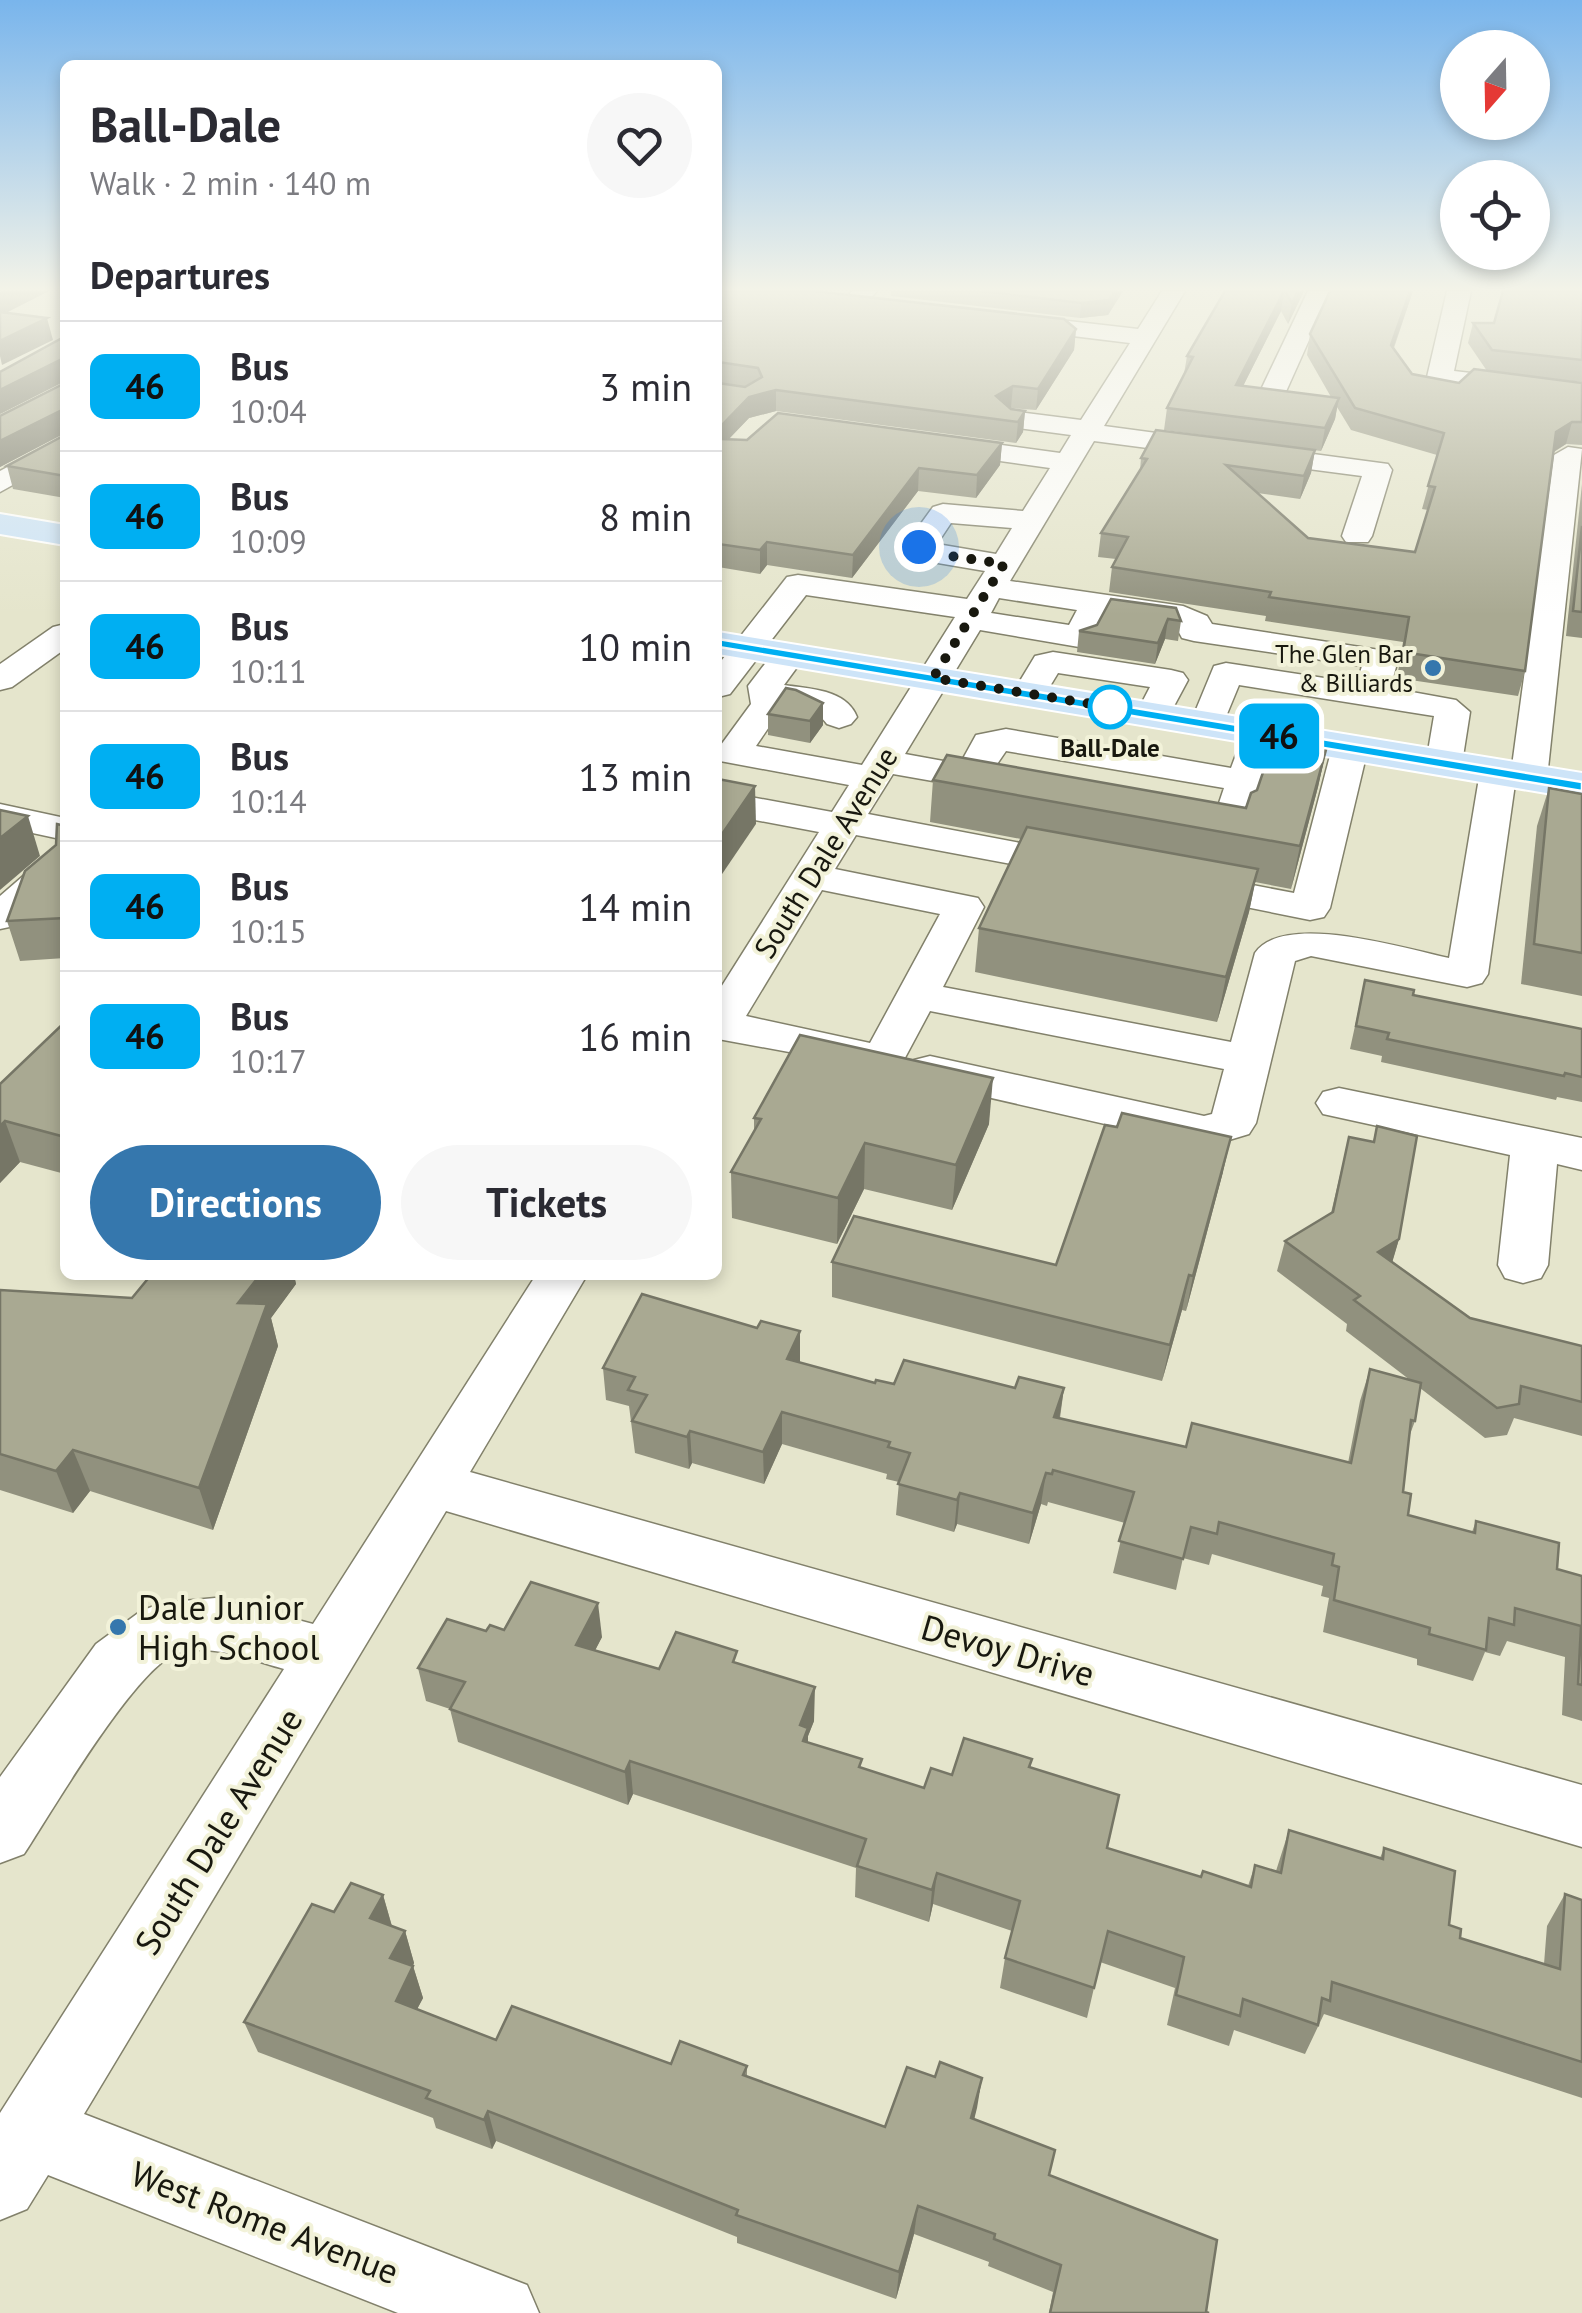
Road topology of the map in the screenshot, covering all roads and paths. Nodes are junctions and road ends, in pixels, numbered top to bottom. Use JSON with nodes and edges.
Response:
{"nodes":[{"id":1,"x":1106,"y":399,"type":"edge"},
{"id":2,"x":1011,"y":419,"type":"edge"},
{"id":3,"x":1087,"y":430,"type":"junction"},
{"id":4,"x":901,"y":440,"type":"edge"},
{"id":5,"x":60,"y":447,"type":"edge"},
{"id":6,"x":1582,"y":457,"type":"edge"},
{"id":7,"x":1067,"y":462,"type":"junction"},
{"id":8,"x":0,"y":483,"type":"edge"},
{"id":9,"x":1030,"y":521,"type":"junction"},
{"id":10,"x":0,"y":524,"type":"edge"},
{"id":11,"x":60,"y":534,"type":"edge"},
{"id":12,"x":1357,"y":536,"type":"dead end"},
{"id":13,"x":985,"y":595,"type":"junction"},
{"id":14,"x":1096,"y":604,"type":"junction"},
{"id":15,"x":1079,"y":637,"type":"junction"},
{"id":16,"x":60,"y":638,"type":"edge"},
{"id":17,"x":733,"y":646,"type":"edge"},
{"id":18,"x":789,"y":655,"type":"junction"},
{"id":19,"x":841,"y":663,"type":"junction"},
{"id":20,"x":1176,"y":669,"type":"junction"},
{"id":21,"x":1226,"y":673,"type":"junction"},
{"id":22,"x":722,"y":676,"type":"edge"},
{"id":23,"x":933,"y":678,"type":"junction"},
{"id":24,"x":0,"y":680,"type":"edge"},
{"id":25,"x":766,"y":692,"type":"junction"},
{"id":26,"x":1371,"y":696,"type":"junction"},
{"id":27,"x":828,"y":716,"type":"junction"},
{"id":28,"x":1208,"y":724,"type":"junction"},
{"id":29,"x":1260,"y":733,"type":"junction"},
{"id":30,"x":1350,"y":748,"type":"junction"},
{"id":31,"x":1444,"y":764,"type":"junction"},
{"id":32,"x":801,"y":765,"type":"junction"},
{"id":33,"x":876,"y":770,"type":"junction"},
{"id":34,"x":1514,"y":775,"type":"junction"},
{"id":35,"x":971,"y":777,"type":"junction"},
{"id":36,"x":1245,"y":781,"type":"junction"},
{"id":37,"x":1582,"y":786,"type":"edge"},
{"id":38,"x":1030,"y":788,"type":"edge"},
{"id":39,"x":722,"y":803,"type":"edge"},
{"id":40,"x":1146,"y":808,"type":"edge"},
{"id":41,"x":0,"y":815,"type":"edge"},
{"id":42,"x":843,"y":823,"type":"junction"},
{"id":43,"x":60,"y":827,"type":"edge"},
{"id":44,"x":60,"y":864,"type":"edge"},
{"id":45,"x":1117,"y":872,"type":"edge"},
{"id":46,"x":810,"y":876,"type":"junction"},
{"id":47,"x":1156,"y":879,"type":"edge"},
{"id":48,"x":0,"y":917,"type":"edge"},
{"id":49,"x":738,"y":957,"type":"edge"},
{"id":50,"x":917,"y":994,"type":"junction"},
{"id":51,"x":722,"y":1011,"type":"edge"},
{"id":52,"x":722,"y":1026,"type":"edge"},
{"id":53,"x":882,"y":1059,"type":"junction"},
{"id":54,"x":1249,"y":1060,"type":"junction"},
{"id":55,"x":1339,"y":1103,"type":"dead end"},
{"id":56,"x":1535,"y":1144,"type":"junction"},
{"id":57,"x":1582,"y":1154,"type":"edge"},
{"id":58,"x":1523,"y":1265,"type":"dead end"},
{"id":59,"x":544,"y":1280,"type":"edge"},
{"id":60,"x":434,"y":1484,"type":"junction"},
{"id":61,"x":327,"y":1654,"type":"junction"},
{"id":62,"x":1582,"y":1816,"type":"edge"},
{"id":63,"x":0,"y":1832,"type":"edge"},
{"id":64,"x":16,"y":2157,"type":"edge"},
{"id":65,"x":498,"y":2313,"type":"edge"}],
"edges":[{"from":1,"to":3,"type":"street","name":"South Dale Avenue"},
{"from":2,"to":3,"type":"street"},
{"from":3,"to":7,"type":"street","name":"South Dale Avenue"},
{"from":3,"to":12,"type":"street"},
{"from":4,"to":7,"type":"street"},
{"from":5,"to":8,"type":"street"},
{"from":6,"to":34,"type":"street"},
{"from":7,"to":9,"type":"street","name":"South Dale Avenue"},
{"from":9,"to":13,"type":"street","name":"South Dale Avenue"},
{"from":9,"to":13,"type":"street"},
{"from":10,"to":11,"type":"main road"},
{"from":13,"to":14,"type":"street"},
{"from":13,"to":15,"type":"street"},
{"from":13,"to":17,"type":"street"},
{"from":13,"to":23,"type":"street","name":"South Dale Avenue"},
{"from":14,"to":15,"type":"street"},
{"from":14,"to":20,"type":"street"},
{"from":15,"to":20,"type":"street"},
{"from":16,"to":24,"type":"street"},
{"from":17,"to":18,"type":"main road"},
{"from":17,"to":22,"type":"street"},
{"from":18,"to":19,"type":"main road"},
{"from":18,"to":25,"type":"street"},
{"from":19,"to":23,"type":"main road"},
{"from":19,"to":27,"type":"street"},
{"from":20,"to":21,"type":"street"},
{"from":20,"to":23,"type":"main road"},
{"from":20,"to":26,"type":"street"},
{"from":20,"to":28,"type":"main road"},
{"from":21,"to":26,"type":"street"},
{"from":21,"to":28,"type":"street"},
{"from":23,"to":33,"type":"street","name":"South Dale Avenue"},
{"from":25,"to":27,"type":"street"},
{"from":25,"to":32,"type":"street"},
{"from":26,"to":31,"type":"street"},
{"from":27,"to":32,"type":"street"},
{"from":28,"to":29,"type":"main road"},
{"from":29,"to":30,"type":"main road"},
{"from":29,"to":36,"type":"street"},
{"from":30,"to":31,"type":"main road"},
{"from":30,"to":47,"type":"street"},
{"from":31,"to":34,"type":"main road"},
{"from":32,"to":33,"type":"street"},
{"from":33,"to":35,"type":"street"},
{"from":33,"to":42,"type":"street","name":"South Dale Avenue"},
{"from":34,"to":37,"type":"main road"},
{"from":34,"to":54,"type":"street"},
{"from":35,"to":36,"type":"street"},
{"from":35,"to":38,"type":"street"},
{"from":36,"to":40,"type":"street"},
{"from":39,"to":42,"type":"street"},
{"from":41,"to":43,"type":"street"},
{"from":42,"to":45,"type":"street"},
{"from":42,"to":46,"type":"street","name":"South Dale Avenue"},
{"from":44,"to":48,"type":"street"},
{"from":46,"to":49,"type":"street","name":"South Dale Avenue"},
{"from":46,"to":50,"type":"street"},
{"from":49,"to":51,"type":"street","name":"South Dale Avenue"},
{"from":50,"to":53,"type":"street"},
{"from":50,"to":54,"type":"street"},
{"from":52,"to":53,"type":"street"},
{"from":53,"to":54,"type":"street"},
{"from":55,"to":56,"type":"street"},
{"from":56,"to":57,"type":"street"},
{"from":56,"to":58,"type":"street"},
{"from":59,"to":60,"type":"street","name":"South Dale Avenue"},
{"from":60,"to":61,"type":"street","name":"South Dale Avenue"},
{"from":60,"to":62,"type":"street","name":"Devoy Drive"},
{"from":61,"to":63,"type":"street"},
{"from":61,"to":64,"type":"street","name":"South Dale Avenue"},
{"from":64,"to":65,"type":"street","name":"West Rome Avenue"}]}
